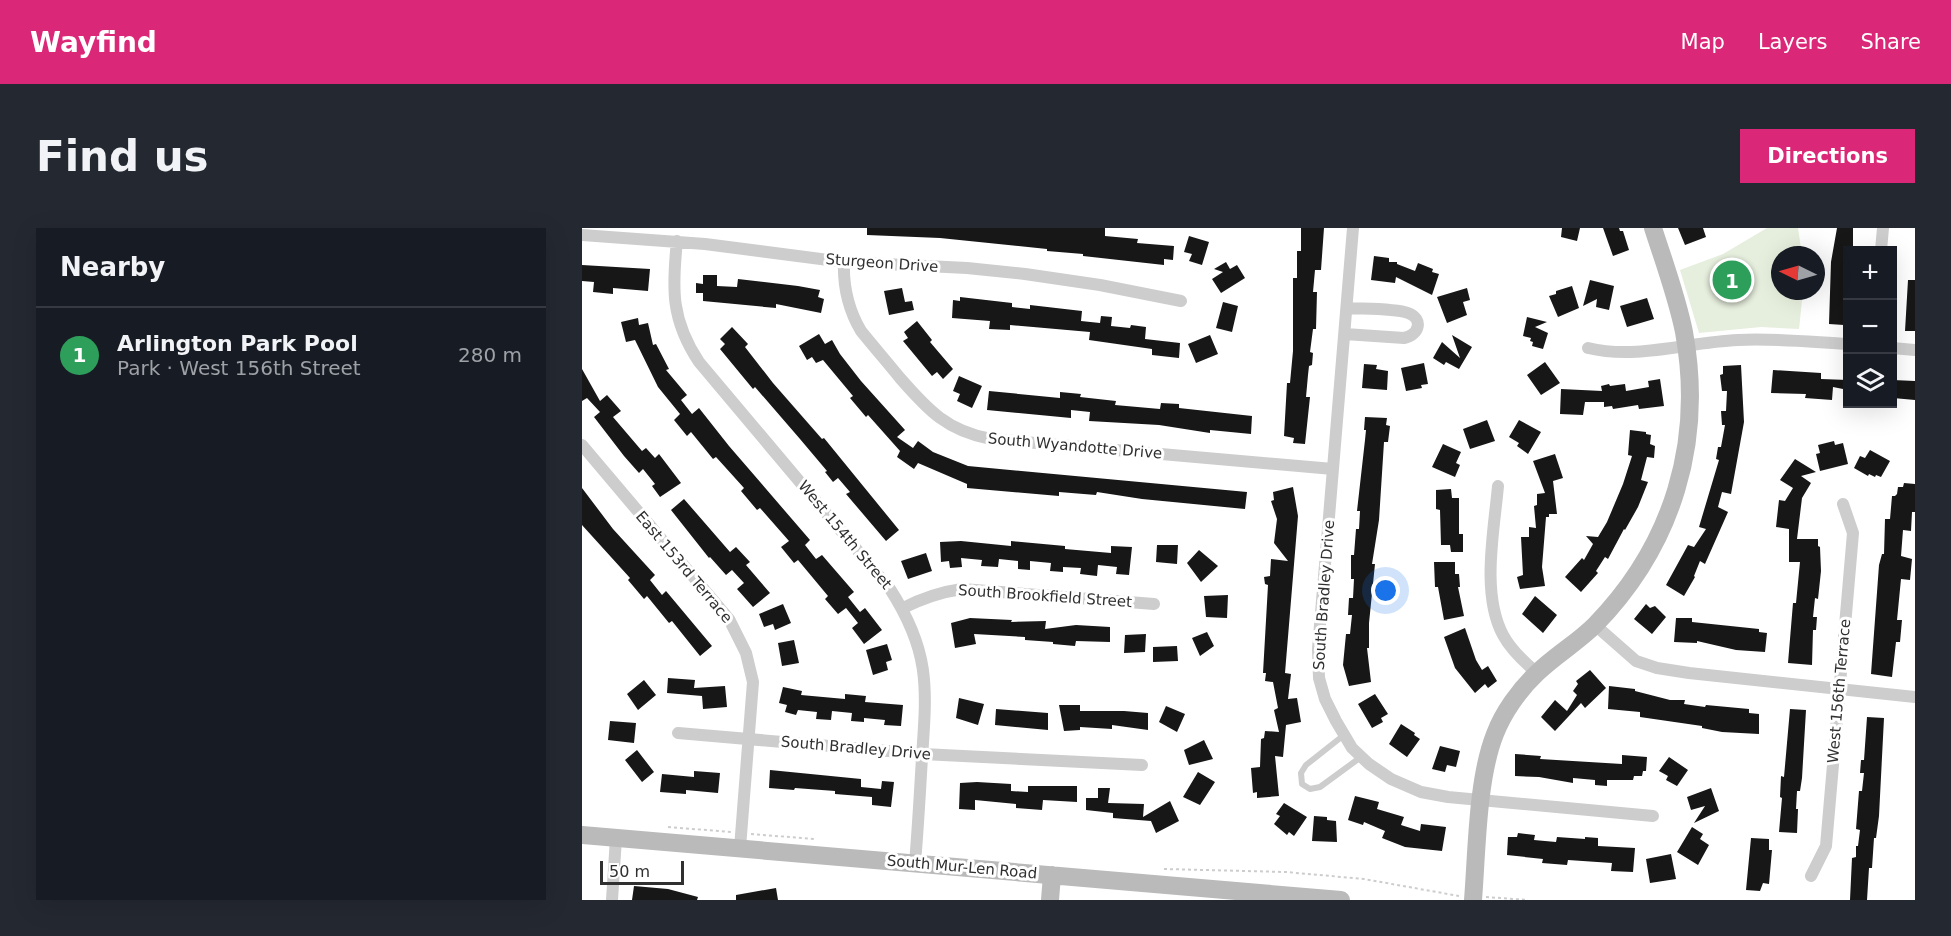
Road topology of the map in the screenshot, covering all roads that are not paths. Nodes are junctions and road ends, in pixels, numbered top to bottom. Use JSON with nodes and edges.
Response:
{"nodes":[{"id":1,"x":1353,"y":228,"type":"edge"},
{"id":2,"x":1653,"y":228,"type":"edge"},
{"id":3,"x":1883,"y":228,"type":"edge"},
{"id":4,"x":582,"y":235,"type":"edge"},
{"id":5,"x":677,"y":241,"type":"junction"},
{"id":6,"x":1881,"y":246,"type":"edge"},
{"id":7,"x":844,"y":261,"type":"junction"},
{"id":8,"x":1180,"y":301,"type":"dead end"},
{"id":9,"x":1347,"y":308,"type":"junction"},
{"id":10,"x":1344,"y":334,"type":"junction"},
{"id":11,"x":1843,"y":344,"type":"edge"},
{"id":12,"x":1686,"y":346,"type":"junction"},
{"id":13,"x":1588,"y":348,"type":"dead end"},
{"id":14,"x":1897,"y":348,"type":"edge"},
{"id":15,"x":1915,"y":350,"type":"edge"},
{"id":16,"x":582,"y":445,"type":"edge"},
{"id":17,"x":1333,"y":469,"type":"junction"},
{"id":18,"x":1498,"y":486,"type":"dead end"},
{"id":19,"x":1843,"y":504,"type":"dead end"},
{"id":20,"x":1154,"y":604,"type":"dead end"},
{"id":21,"x":903,"y":608,"type":"junction"},
{"id":22,"x":1595,"y":625,"type":"junction"},
{"id":23,"x":1537,"y":673,"type":"junction"},
{"id":24,"x":1838,"y":689,"type":"junction"},
{"id":25,"x":1915,"y":697,"type":"edge"},
{"id":26,"x":678,"y":734,"type":"dead end"},
{"id":27,"x":1345,"y":735,"type":"junction"},
{"id":28,"x":749,"y":739,"type":"junction"},
{"id":29,"x":922,"y":754,"type":"junction"},
{"id":30,"x":1362,"y":757,"type":"junction"},
{"id":31,"x":1142,"y":765,"type":"dead end"},
{"id":32,"x":1481,"y":801,"type":"junction"},
{"id":33,"x":1653,"y":816,"type":"dead end"},
{"id":34,"x":582,"y":835,"type":"edge"},
{"id":35,"x":616,"y":838,"type":"junction"},
{"id":36,"x":741,"y":841,"type":"junction"},
{"id":37,"x":915,"y":863,"type":"junction"},
{"id":38,"x":1052,"y":875,"type":"junction"},
{"id":39,"x":1811,"y":876,"type":"dead end"},
{"id":40,"x":1473,"y":898,"type":"edge"},
{"id":41,"x":612,"y":900,"type":"edge"},
{"id":42,"x":1050,"y":900,"type":"edge"},
{"id":43,"x":1341,"y":900,"type":"edge"}],
"edges":[{"from":1,"to":9,"type":"street","name":"South Bradley Drive"},
{"from":2,"to":12,"type":"street"},
{"from":3,"to":6,"type":"street"},
{"from":4,"to":5,"type":"street","name":"Sturgeon Drive"},
{"from":5,"to":7,"type":"street","name":"Sturgeon Drive"},
{"from":5,"to":21,"type":"street","name":"West 154th Street"},
{"from":7,"to":8,"type":"street","name":"Sturgeon Drive"},
{"from":7,"to":17,"type":"street","name":"South Wyandotte Drive"},
{"from":9,"to":10,"type":"street","name":"South Bradley Drive"},
{"from":9,"to":10,"type":"street"},
{"from":10,"to":17,"type":"street","name":"South Bradley Drive"},
{"from":11,"to":12,"type":"street"},
{"from":12,"to":13,"type":"street"},
{"from":12,"to":22,"type":"street"},
{"from":14,"to":15,"type":"street"},
{"from":16,"to":28,"type":"street","name":"East 153rd Terrace"},
{"from":17,"to":27,"type":"street","name":"South Bradley Drive"},
{"from":18,"to":23,"type":"street"},
{"from":19,"to":24,"type":"street","name":"West 156th Terrace"},
{"from":20,"to":21,"type":"street","name":"South Brookfield Street"},
{"from":21,"to":29,"type":"street","name":"West 154th Street"},
{"from":22,"to":23,"type":"street"},
{"from":22,"to":24,"type":"street"},
{"from":23,"to":32,"type":"street"},
{"from":24,"to":25,"type":"street"},
{"from":24,"to":39,"type":"street","name":"West 156th Terrace"},
{"from":26,"to":28,"type":"street","name":"South Bradley Drive"},
{"from":27,"to":30,"type":"street","name":"South Bradley Drive"},
{"from":27,"to":30,"type":"lane"},
{"from":28,"to":29,"type":"street","name":"South Bradley Drive"},
{"from":28,"to":36,"type":"street","name":"East 153rd Terrace"},
{"from":29,"to":31,"type":"street","name":"South Bradley Drive"},
{"from":29,"to":37,"type":"street","name":"West 154th Street"},
{"from":30,"to":32,"type":"street","name":"South Bradley Drive"},
{"from":32,"to":33,"type":"street","name":"South Bradley Drive"},
{"from":32,"to":40,"type":"street"},
{"from":34,"to":35,"type":"street","name":"South Mur-Len Road"},
{"from":35,"to":36,"type":"street","name":"South Mur-Len Road"},
{"from":35,"to":41,"type":"street"},
{"from":36,"to":37,"type":"street","name":"South Mur-Len Road"},
{"from":37,"to":38,"type":"street","name":"South Mur-Len Road"},
{"from":38,"to":42,"type":"street"},
{"from":38,"to":43,"type":"street","name":"South Mur-Len Road"}]}
